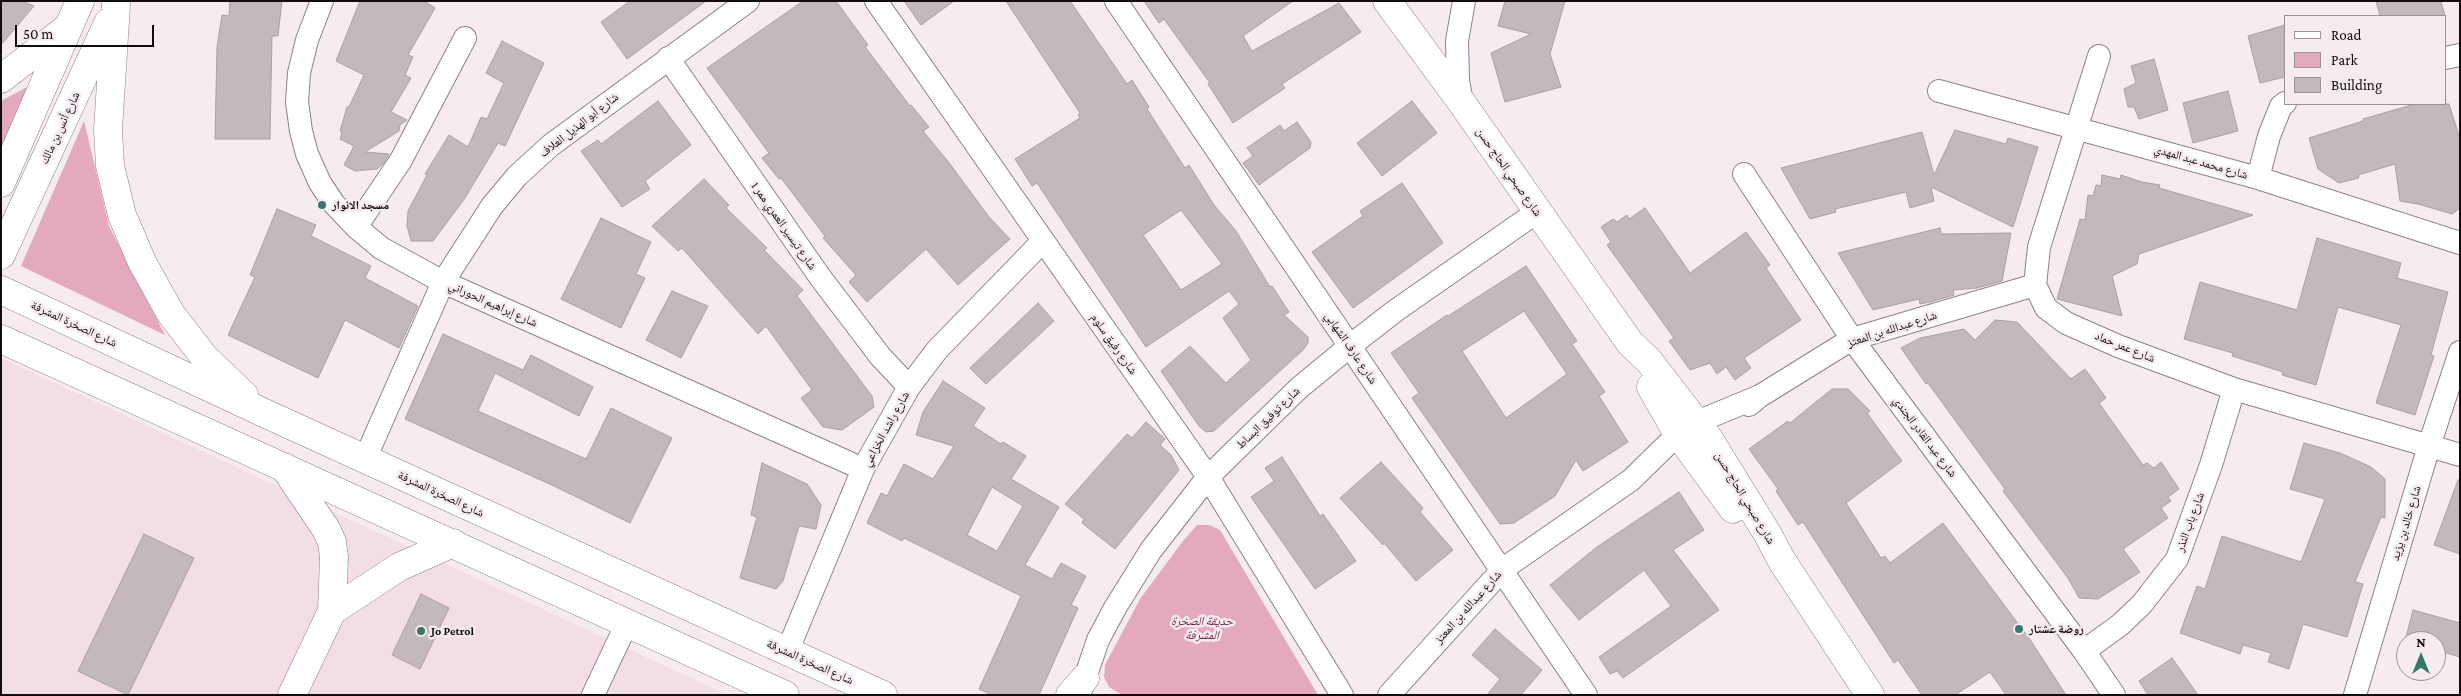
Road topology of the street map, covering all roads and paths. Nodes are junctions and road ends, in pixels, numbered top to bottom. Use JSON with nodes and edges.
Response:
{"nodes":[{"id":1,"x":322,"y":1,"type":"edge"},
{"id":2,"x":748,"y":1,"type":"edge"},
{"id":3,"x":876,"y":1,"type":"edge"},
{"id":4,"x":1116,"y":1,"type":"edge"},
{"id":5,"x":1387,"y":1,"type":"edge"},
{"id":6,"x":1464,"y":1,"type":"edge"},
{"id":7,"x":117,"y":3,"type":"edge"},
{"id":8,"x":75,"y":13,"type":"edge"},
{"id":9,"x":465,"y":38,"type":"dead end"},
{"id":10,"x":2460,"y":55,"type":"edge"},
{"id":11,"x":2099,"y":56,"type":"dead end"},
{"id":12,"x":668,"y":58,"type":"junction"},
{"id":13,"x":2446,"y":58,"type":"edge"},
{"id":14,"x":1,"y":79,"type":"edge"},
{"id":15,"x":1939,"y":91,"type":"dead end"},
{"id":16,"x":1462,"y":103,"type":"junction"},
{"id":17,"x":2284,"y":104,"type":"edge"},
{"id":18,"x":2078,"y":127,"type":"junction"},
{"id":19,"x":1744,"y":174,"type":"dead end"},
{"id":20,"x":2258,"y":178,"type":"junction"},
{"id":21,"x":1,"y":183,"type":"edge"},
{"id":22,"x":1537,"y":212,"type":"junction"},
{"id":23,"x":356,"y":227,"type":"junction"},
{"id":24,"x":1042,"y":242,"type":"junction"},
{"id":25,"x":2460,"y":243,"type":"edge"},
{"id":26,"x":1,"y":255,"type":"edge"},
{"id":27,"x":443,"y":282,"type":"junction"},
{"id":28,"x":2035,"y":285,"type":"junction"},
{"id":29,"x":1,"y":290,"type":"edge"},
{"id":30,"x":1,"y":339,"type":"edge"},
{"id":31,"x":1852,"y":339,"type":"junction"},
{"id":32,"x":1350,"y":346,"type":"junction"},
{"id":33,"x":2460,"y":352,"type":"edge"},
{"id":34,"x":909,"y":387,"type":"junction"},
{"id":35,"x":2234,"y":389,"type":"junction"},
{"id":36,"x":262,"y":412,"type":"junction"},
{"id":37,"x":1694,"y":437,"type":"junction"},
{"id":38,"x":2429,"y":446,"type":"junction"},
{"id":39,"x":2460,"y":455,"type":"edge"},
{"id":40,"x":365,"y":459,"type":"junction"},
{"id":41,"x":283,"y":467,"type":"junction"},
{"id":42,"x":864,"y":469,"type":"junction"},
{"id":43,"x":1208,"y":477,"type":"junction"},
{"id":44,"x":453,"y":543,"type":"junction"},
{"id":45,"x":1503,"y":569,"type":"junction"},
{"id":46,"x":332,"y":612,"type":"junction"},
{"id":47,"x":627,"y":623,"type":"junction"},
{"id":48,"x":2084,"y":651,"type":"junction"},
{"id":49,"x":787,"y":652,"type":"junction"},
{"id":50,"x":1078,"y":689,"type":"edge"},
{"id":51,"x":292,"y":695,"type":"edge"},
{"id":52,"x":594,"y":695,"type":"edge"},
{"id":53,"x":785,"y":695,"type":"edge"},
{"id":54,"x":883,"y":695,"type":"edge"},
{"id":55,"x":1342,"y":695,"type":"edge"},
{"id":56,"x":1389,"y":695,"type":"edge"},
{"id":57,"x":1586,"y":695,"type":"edge"},
{"id":58,"x":1870,"y":695,"type":"edge"},
{"id":59,"x":2114,"y":695,"type":"edge"},
{"id":60,"x":2355,"y":695,"type":"edge"}],
"edges":[{"from":1,"to":23,"type":"street","name":"شارع إبراهيم الحوراني"},
{"from":2,"to":12,"type":"street","name":"شارع أبو الهذيل العلاف"},
{"from":3,"to":24,"type":"street","name":"شارع رفيق سلوم"},
{"from":4,"to":32,"type":"street","name":"شارع عارف الشهابي"},
{"from":5,"to":16,"type":"main road","name":"شارع صبحي الحاج حسن"},
{"from":6,"to":16,"type":"street"},
{"from":7,"to":26,"type":"main road","name":"شارع أنس بن مالك"},
{"from":7,"to":36,"type":"main road"},
{"from":8,"to":14,"type":"main road"},
{"from":8,"to":21,"type":"main road"},
{"from":9,"to":23,"type":"street"},
{"from":10,"to":13,"type":"street"},
{"from":11,"to":18,"type":"street"},
{"from":12,"to":27,"type":"street","name":"شارع أبو الهذيل العلاف"},
{"from":12,"to":34,"type":"street","name":"شارع تيسير العمري ممر 1"},
{"from":15,"to":18,"type":"street","name":"شارع محمد عبد المهدي"},
{"from":16,"to":22,"type":"main road","name":"شارع صبحي الحاج حسن"},
{"from":17,"to":20,"type":"street"},
{"from":18,"to":20,"type":"street","name":"شارع محمد عبد المهدي"},
{"from":18,"to":28,"type":"street"},
{"from":19,"to":31,"type":"street","name":"شارع عبد القادر الجندي"},
{"from":20,"to":25,"type":"street","name":"شارع محمد عبد المهدي"},
{"from":22,"to":32,"type":"street","name":"شارع توفيق البساط"},
{"from":22,"to":37,"type":"main road","name":"شارع صبحي الحاج حسن"},
{"from":23,"to":27,"type":"street","name":"شارع إبراهيم الحوراني"},
{"from":24,"to":34,"type":"street","name":"شارع راشد الخزاعي"},
{"from":24,"to":43,"type":"street","name":"شارع رفيق سلوم"},
{"from":27,"to":40,"type":"street","name":"شارع أبو الهذيل العلاف"},
{"from":27,"to":42,"type":"street","name":"شارع إبراهيم الحوراني"},
{"from":28,"to":31,"type":"street","name":"شارع عبدالله بن المعتز"},
{"from":28,"to":35,"type":"street","name":"شارع عمر حماد"},
{"from":29,"to":36,"type":"main road","name":"شارع الصخرة المشرفة"},
{"from":30,"to":41,"type":"main road"},
{"from":31,"to":37,"type":"street","name":"شارع عبدالله بن المعتز"},
{"from":31,"to":48,"type":"street","name":"شارع عبد القادر الجندي"},
{"from":32,"to":43,"type":"street","name":"شارع توفيق البساط"},
{"from":32,"to":45,"type":"street","name":"شارع عارف الشهابي"},
{"from":33,"to":38,"type":"street","name":"شارع خالد بن يزيد"},
{"from":34,"to":42,"type":"street","name":"شارع راشد الخزاعي"},
{"from":35,"to":38,"type":"street","name":"شارع عمر حماد"},
{"from":35,"to":48,"type":"street","name":"شارع باب النذر"},
{"from":36,"to":40,"type":"main road","name":"شارع الصخرة المشرفة"},
{"from":37,"to":45,"type":"street","name":"شارع عبدالله بن المعتز"},
{"from":37,"to":58,"type":"main road","name":"شارع صبحي الحاج حسن"},
{"from":38,"to":39,"type":"street","name":"شارع عمر حماد"},
{"from":38,"to":60,"type":"street","name":"شارع خالد بن يزيد"},
{"from":40,"to":49,"type":"main road","name":"شارع الصخرة المشرفة"},
{"from":41,"to":44,"type":"main road"},
{"from":41,"to":46,"type":"main road"},
{"from":42,"to":49,"type":"street","name":"شارع راشد الخزاعي"},
{"from":43,"to":50,"type":"street","name":"شارع توفيق البساط"},
{"from":43,"to":55,"type":"street","name":"شارع رفيق سلوم"},
{"from":44,"to":46,"type":"main road"},
{"from":44,"to":47,"type":"main road"},
{"from":45,"to":56,"type":"street","name":"شارع عبدالله بن المعتز"},
{"from":45,"to":57,"type":"street","name":"شارع عارف الشهابي"},
{"from":46,"to":51,"type":"main road"},
{"from":47,"to":52,"type":"street"},
{"from":47,"to":53,"type":"main road"},
{"from":48,"to":59,"type":"street","name":"شارع عبد القادر الجندي"},
{"from":49,"to":54,"type":"main road","name":"شارع الصخرة المشرفة"}]}
